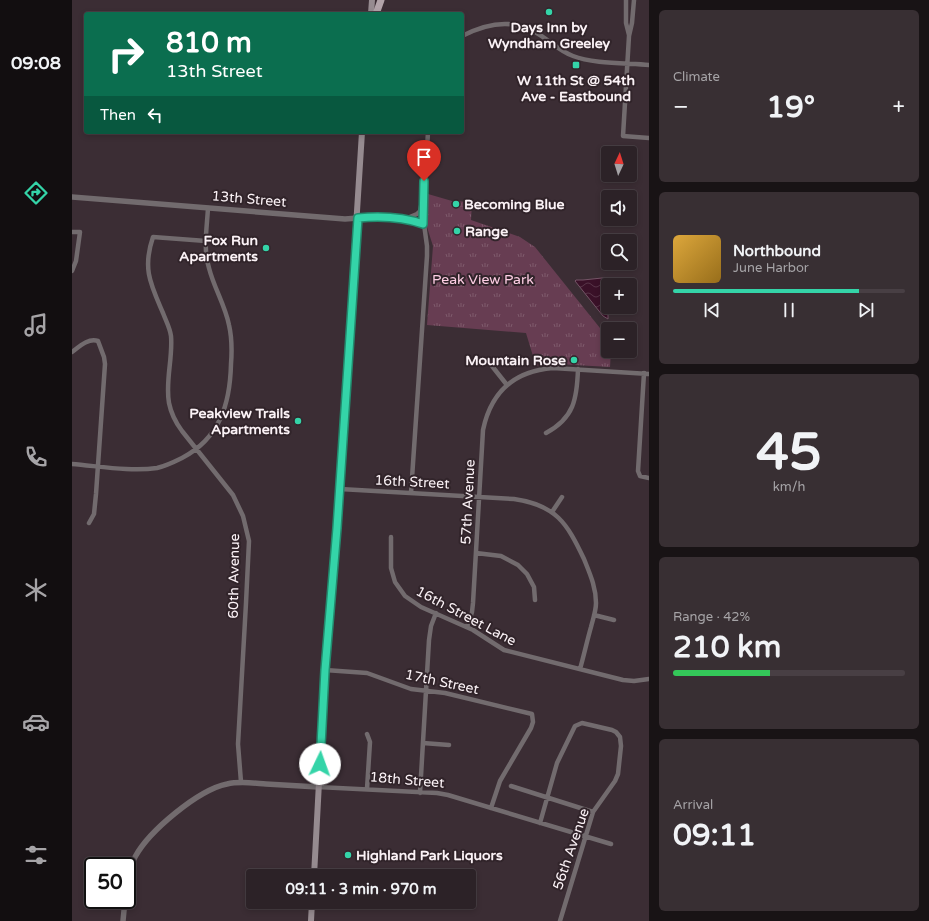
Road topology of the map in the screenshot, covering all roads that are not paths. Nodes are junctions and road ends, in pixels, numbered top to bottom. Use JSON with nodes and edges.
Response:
{"nodes":[{"id":1,"x":372,"y":0,"type":"edge"},
{"id":2,"x":381,"y":0,"type":"edge"},
{"id":3,"x":626,"y":0,"type":"edge"},
{"id":4,"x":634,"y":0,"type":"edge"},
{"id":5,"x":371,"y":12,"type":"edge"},
{"id":6,"x":377,"y":12,"type":"edge"},
{"id":7,"x":464,"y":35,"type":"edge"},
{"id":8,"x":629,"y":36,"type":"junction"},
{"id":9,"x":628,"y":63,"type":"junction"},
{"id":10,"x":649,"y":65,"type":"edge"},
{"id":11,"x":362,"y":134,"type":"edge"},
{"id":12,"x":428,"y":134,"type":"edge"},
{"id":13,"x":649,"y":138,"type":"edge"},
{"id":14,"x":424,"y":190,"type":"junction"},
{"id":15,"x":72,"y":197,"type":"edge"},
{"id":16,"x":208,"y":208,"type":"junction"},
{"id":17,"x":358,"y":218,"type":"junction"},
{"id":18,"x":404,"y":219,"type":"junction"},
{"id":19,"x":423,"y":224,"type":"junction"},
{"id":20,"x":72,"y":232,"type":"edge"},
{"id":21,"x":206,"y":241,"type":"junction"},
{"id":22,"x":72,"y":271,"type":"edge"},
{"id":23,"x":72,"y":352,"type":"edge"},
{"id":24,"x":488,"y":361,"type":"dead end"},
{"id":25,"x":578,"y":369,"type":"junction"},
{"id":26,"x":646,"y":374,"type":"edge"},
{"id":27,"x":507,"y":385,"type":"junction"},
{"id":28,"x":546,"y":433,"type":"dead end"},
{"id":29,"x":197,"y":449,"type":"junction"},
{"id":30,"x":72,"y":464,"type":"edge"},
{"id":31,"x":98,"y":466,"type":"junction"},
{"id":32,"x":649,"y":478,"type":"edge"},
{"id":33,"x":340,"y":489,"type":"junction"},
{"id":34,"x":411,"y":493,"type":"junction"},
{"id":35,"x":478,"y":497,"type":"junction"},
{"id":36,"x":562,"y":497,"type":"dead end"},
{"id":37,"x":552,"y":512,"type":"junction"},
{"id":38,"x":89,"y":523,"type":"dead end"},
{"id":39,"x":391,"y":537,"type":"dead end"},
{"id":40,"x":476,"y":554,"type":"junction"},
{"id":41,"x":535,"y":600,"type":"dead end"},
{"id":42,"x":436,"y":613,"type":"junction"},
{"id":43,"x":594,"y":615,"type":"junction"},
{"id":44,"x":614,"y":620,"type":"dead end"},
{"id":45,"x":467,"y":627,"type":"junction"},
{"id":46,"x":580,"y":669,"type":"junction"},
{"id":47,"x":325,"y":670,"type":"junction"},
{"id":48,"x":649,"y":679,"type":"edge"},
{"id":49,"x":426,"y":691,"type":"junction"},
{"id":50,"x":367,"y":734,"type":"dead end"},
{"id":51,"x":424,"y":743,"type":"junction"},
{"id":52,"x":449,"y":745,"type":"dead end"},
{"id":53,"x":241,"y":782,"type":"junction"},
{"id":54,"x":511,"y":786,"type":"dead end"},
{"id":55,"x":318,"y":787,"type":"junction"},
{"id":56,"x":367,"y":789,"type":"junction"},
{"id":57,"x":420,"y":793,"type":"junction"},
{"id":58,"x":547,"y":797,"type":"junction"},
{"id":59,"x":491,"y":808,"type":"junction"},
{"id":60,"x":593,"y":812,"type":"junction"},
{"id":61,"x":540,"y":823,"type":"junction"},
{"id":62,"x":585,"y":836,"type":"junction"},
{"id":63,"x":611,"y":844,"type":"dead end"},
{"id":64,"x":136,"y":857,"type":"edge"},
{"id":65,"x":314,"y":869,"type":"edge"},
{"id":66,"x":124,"y":909,"type":"edge"},
{"id":67,"x":312,"y":909,"type":"edge"},
{"id":68,"x":123,"y":921,"type":"edge"},
{"id":69,"x":311,"y":921,"type":"edge"},
{"id":70,"x":560,"y":921,"type":"edge"}],
"edges":[{"from":1,"to":5,"type":"main road"},
{"from":2,"to":6,"type":"main road"},
{"from":3,"to":8,"type":"street"},
{"from":4,"to":8,"type":"street"},
{"from":7,"to":9,"type":"street"},
{"from":8,"to":9,"type":"street"},
{"from":9,"to":10,"type":"street"},
{"from":9,"to":13,"type":"street"},
{"from":11,"to":17,"type":"main road"},
{"from":12,"to":14,"type":"street"},
{"from":14,"to":18,"type":"street"},
{"from":14,"to":19,"type":"street"},
{"from":15,"to":16,"type":"street","name":"13th Street"},
{"from":16,"to":17,"type":"street","name":"13th Street"},
{"from":16,"to":21,"type":"street"},
{"from":17,"to":18,"type":"street","name":"13th Street"},
{"from":17,"to":33,"type":"main road"},
{"from":18,"to":19,"type":"street","name":"13th Street"},
{"from":19,"to":34,"type":"street"},
{"from":20,"to":22,"type":"street"},
{"from":21,"to":29,"type":"street"},
{"from":21,"to":29,"type":"street","name":"60th Avenue"},
{"from":23,"to":31,"type":"street"},
{"from":24,"to":27,"type":"street"},
{"from":25,"to":26,"type":"street","name":"57th Avenue"},
{"from":25,"to":27,"type":"street","name":"57th Avenue"},
{"from":25,"to":28,"type":"street"},
{"from":26,"to":32,"type":"street"},
{"from":27,"to":35,"type":"street","name":"57th Avenue"},
{"from":29,"to":31,"type":"street"},
{"from":29,"to":53,"type":"street","name":"60th Avenue"},
{"from":30,"to":31,"type":"street"},
{"from":31,"to":38,"type":"street"},
{"from":33,"to":34,"type":"street","name":"16th Street"},
{"from":33,"to":47,"type":"main road"},
{"from":34,"to":35,"type":"street","name":"16th Street"},
{"from":35,"to":37,"type":"street","name":"16th Street"},
{"from":35,"to":40,"type":"street","name":"57th Avenue"},
{"from":36,"to":37,"type":"street"},
{"from":37,"to":43,"type":"street"},
{"from":39,"to":42,"type":"street","name":"16th Street Lane"},
{"from":40,"to":41,"type":"street"},
{"from":40,"to":45,"type":"street","name":"57th Avenue"},
{"from":42,"to":45,"type":"street","name":"16th Street Lane"},
{"from":42,"to":49,"type":"street"},
{"from":43,"to":44,"type":"street"},
{"from":43,"to":46,"type":"street"},
{"from":45,"to":46,"type":"street","name":"16th Street Lane"},
{"from":46,"to":48,"type":"street","name":"16th Street Lane"},
{"from":47,"to":49,"type":"street","name":"17th Street"},
{"from":47,"to":55,"type":"main road"},
{"from":49,"to":51,"type":"street"},
{"from":49,"to":59,"type":"street","name":"17th Street"},
{"from":50,"to":56,"type":"street"},
{"from":51,"to":52,"type":"street"},
{"from":51,"to":57,"type":"street"},
{"from":53,"to":55,"type":"street","name":"18th Street"},
{"from":53,"to":64,"type":"street","name":"18th Street"},
{"from":54,"to":58,"type":"street"},
{"from":55,"to":56,"type":"street","name":"18th Street"},
{"from":55,"to":65,"type":"main road"},
{"from":56,"to":57,"type":"street","name":"18th Street"},
{"from":57,"to":59,"type":"street","name":"18th Street"},
{"from":58,"to":60,"type":"street"},
{"from":58,"to":60,"type":"street","name":"56th Avenue"},
{"from":58,"to":61,"type":"street"},
{"from":59,"to":61,"type":"street","name":"18th Street"},
{"from":60,"to":62,"type":"street","name":"56th Avenue"},
{"from":61,"to":62,"type":"street","name":"18th Street"},
{"from":62,"to":63,"type":"street","name":"18th Street"},
{"from":62,"to":70,"type":"street","name":"56th Avenue"},
{"from":66,"to":68,"type":"street"},
{"from":67,"to":69,"type":"main road"}]}
